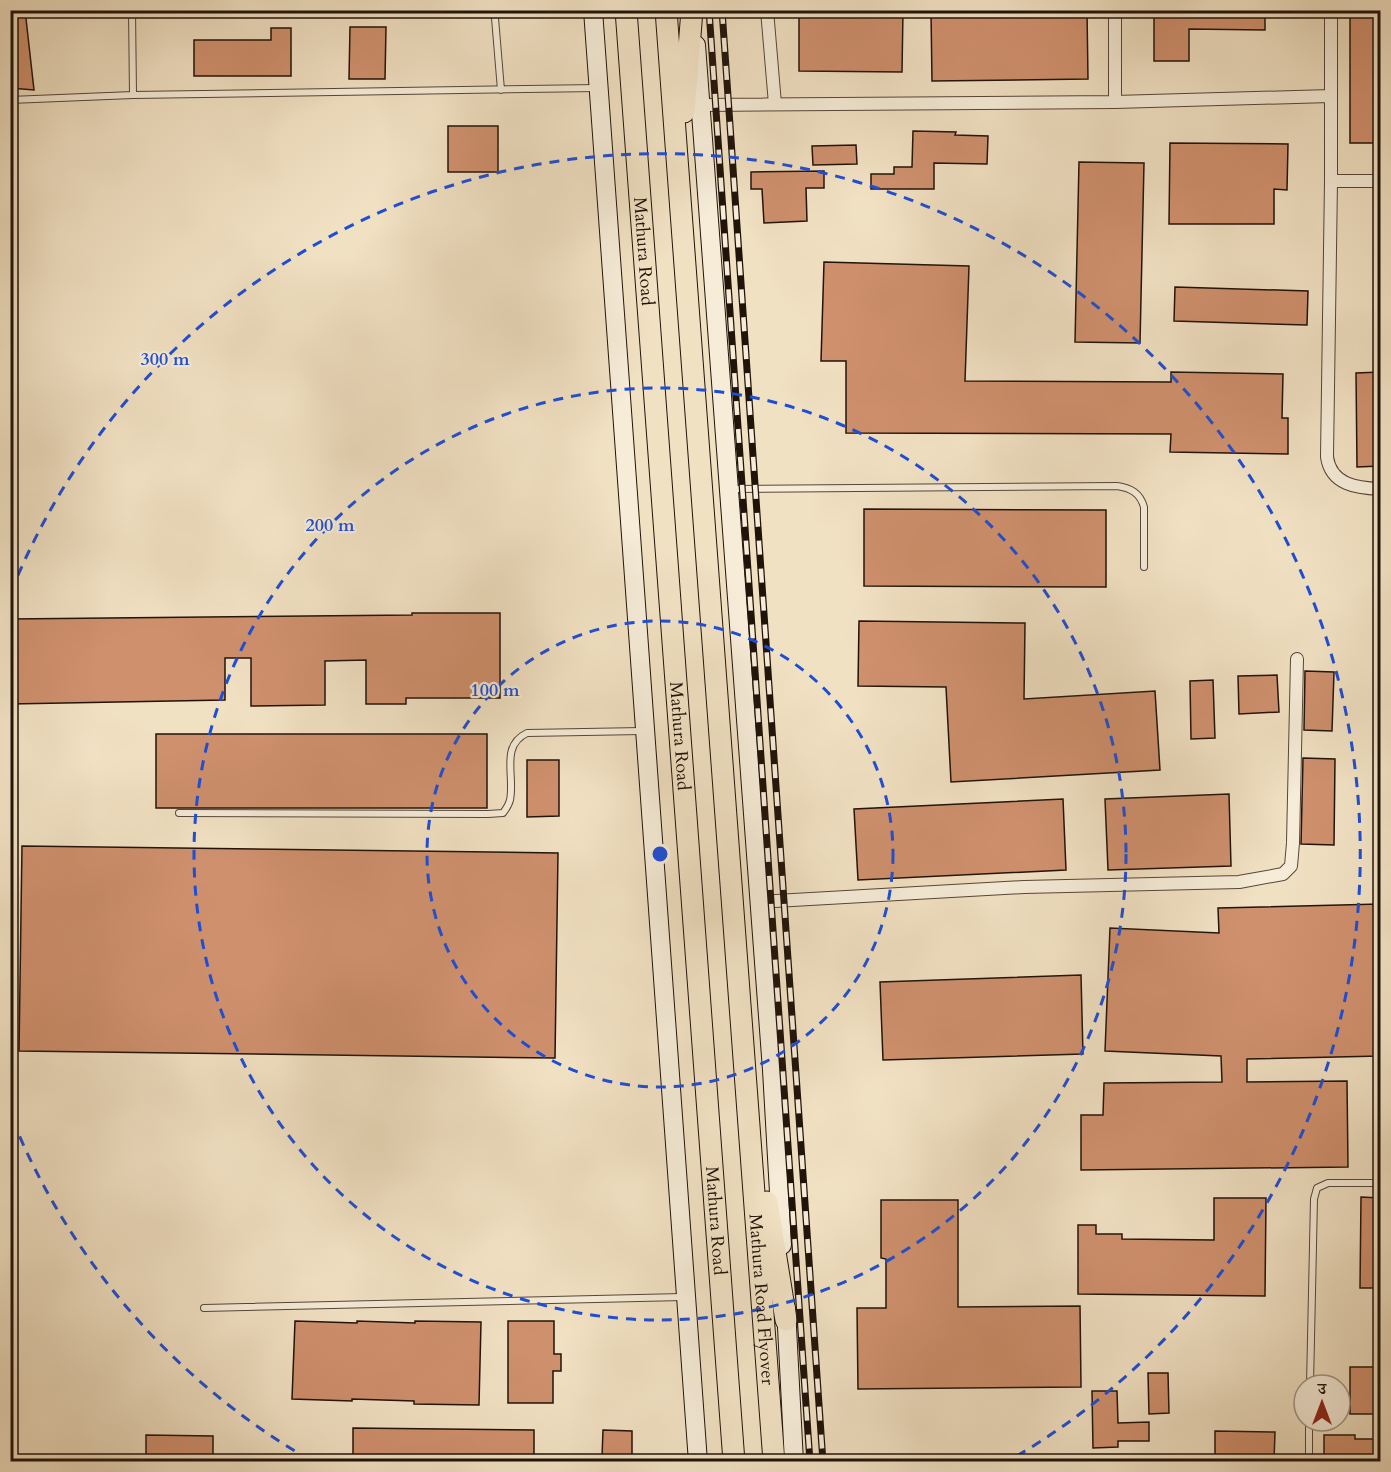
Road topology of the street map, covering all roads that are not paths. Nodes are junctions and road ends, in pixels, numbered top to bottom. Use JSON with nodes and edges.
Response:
{"nodes":[{"id":1,"x":132,"y":10,"type":"edge"},
{"id":2,"x":593,"y":10,"type":"edge"},
{"id":3,"x":626,"y":10,"type":"edge"},
{"id":4,"x":666,"y":10,"type":"edge"},
{"id":5,"x":693,"y":10,"type":"edge"},
{"id":6,"x":767,"y":10,"type":"edge"},
{"id":7,"x":1115,"y":10,"type":"edge"},
{"id":8,"x":1330,"y":10,"type":"edge"},
{"id":9,"x":492,"y":11,"type":"edge"},
{"id":10,"x":599,"y":88,"type":"junction"},
{"id":11,"x":501,"y":90,"type":"junction"},
{"id":12,"x":133,"y":95,"type":"junction"},
{"id":13,"x":1330,"y":96,"type":"junction"},
{"id":14,"x":10,"y":100,"type":"edge"},
{"id":15,"x":1114,"y":102,"type":"junction"},
{"id":16,"x":775,"y":104,"type":"junction"},
{"id":17,"x":700,"y":105,"type":"junction"},
{"id":18,"x":678,"y":178,"type":"junction"},
{"id":19,"x":1331,"y":181,"type":"junction"},
{"id":20,"x":1380,"y":181,"type":"edge"},
{"id":21,"x":728,"y":489,"type":"junction"},
{"id":22,"x":1380,"y":489,"type":"edge"},
{"id":23,"x":1144,"y":567,"type":"dead end"},
{"id":24,"x":1297,"y":658,"type":"dead end"},
{"id":25,"x":645,"y":731,"type":"junction"},
{"id":26,"x":179,"y":813,"type":"dead end"},
{"id":27,"x":759,"y":902,"type":"junction"},
{"id":28,"x":750,"y":1138,"type":"junction"},
{"id":29,"x":1380,"y":1183,"type":"edge"},
{"id":30,"x":686,"y":1297,"type":"junction"},
{"id":31,"x":204,"y":1308,"type":"dead end"},
{"id":32,"x":786,"y":1320,"type":"junction"},
{"id":33,"x":1310,"y":1373,"type":"edge"},
{"id":34,"x":1310,"y":1433,"type":"edge"},
{"id":35,"x":698,"y":1461,"type":"edge"},
{"id":36,"x":734,"y":1461,"type":"edge"},
{"id":37,"x":774,"y":1461,"type":"edge"},
{"id":38,"x":794,"y":1461,"type":"edge"},
{"id":39,"x":1309,"y":1461,"type":"edge"}],
"edges":[{"from":1,"to":12,"type":"lane"},
{"from":2,"to":10,"type":"main road"},
{"from":3,"to":36,"type":"highway","name":"Mathura Road"},
{"from":4,"to":18,"type":"highway"},
{"from":5,"to":17,"type":"main road"},
{"from":5,"to":18,"type":"highway"},
{"from":6,"to":16,"type":"street"},
{"from":7,"to":15,"type":"street"},
{"from":8,"to":13,"type":"street"},
{"from":9,"to":11,"type":"lane"},
{"from":10,"to":11,"type":"lane"},
{"from":10,"to":25,"type":"main road"},
{"from":11,"to":12,"type":"lane"},
{"from":12,"to":14,"type":"lane"},
{"from":13,"to":15,"type":"street"},
{"from":13,"to":19,"type":"street"},
{"from":15,"to":16,"type":"street"},
{"from":16,"to":17,"type":"street"},
{"from":17,"to":21,"type":"main road"},
{"from":18,"to":28,"type":"highway"},
{"from":19,"to":20,"type":"street"},
{"from":19,"to":22,"type":"street"},
{"from":21,"to":23,"type":"lane"},
{"from":21,"to":27,"type":"main road"},
{"from":24,"to":27,"type":"street"},
{"from":25,"to":26,"type":"lane"},
{"from":25,"to":30,"type":"main road"},
{"from":27,"to":32,"type":"main road"},
{"from":28,"to":32,"type":"highway"},
{"from":28,"to":37,"type":"highway","name":"Mathura Road Flyover"},
{"from":29,"to":33,"type":"lane"},
{"from":30,"to":31,"type":"lane"},
{"from":30,"to":35,"type":"main road"},
{"from":32,"to":38,"type":"main road"},
{"from":34,"to":39,"type":"lane"}]}
